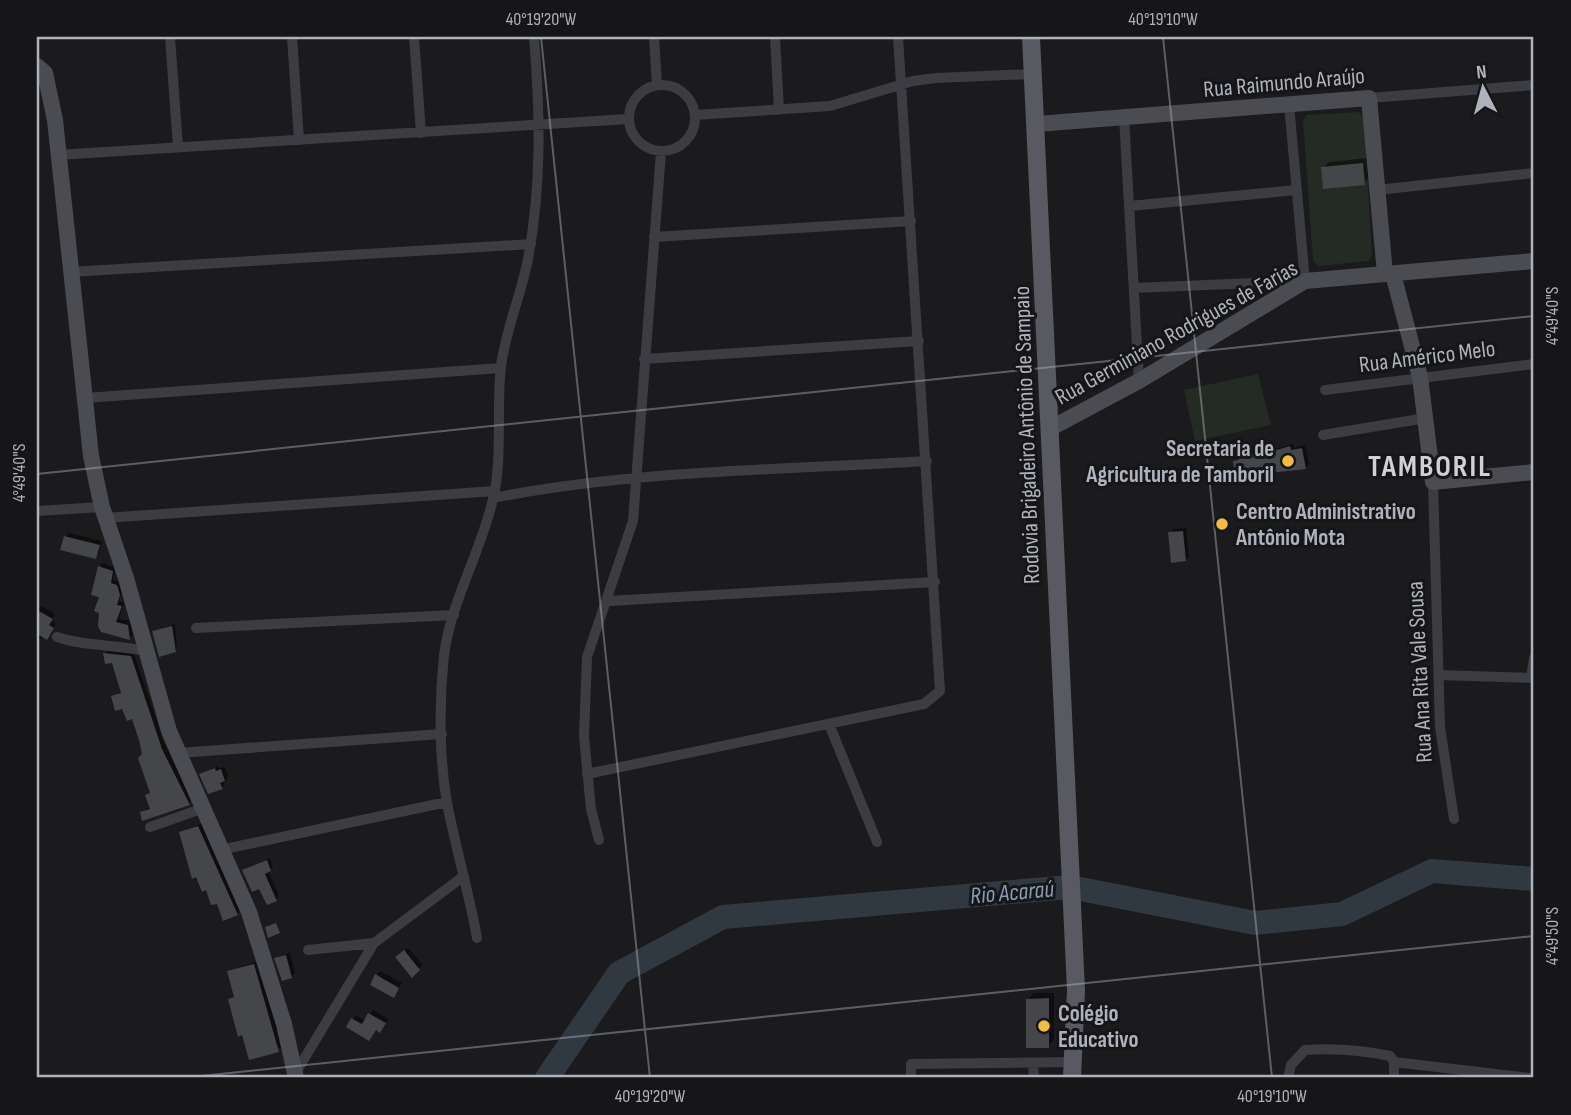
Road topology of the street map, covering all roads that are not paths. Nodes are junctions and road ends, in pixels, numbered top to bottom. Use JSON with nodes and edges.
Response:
{"nodes":[{"id":1,"x":170,"y":37,"type":"edge"},
{"id":2,"x":292,"y":37,"type":"edge"},
{"id":3,"x":414,"y":37,"type":"edge"},
{"id":4,"x":534,"y":37,"type":"edge"},
{"id":5,"x":654,"y":37,"type":"edge"},
{"id":6,"x":775,"y":37,"type":"edge"},
{"id":7,"x":898,"y":37,"type":"edge"},
{"id":8,"x":1031,"y":37,"type":"edge"},
{"id":9,"x":37,"y":66,"type":"edge"},
{"id":10,"x":1033,"y":74,"type":"junction"},
{"id":11,"x":657,"y":85,"type":"junction"},
{"id":12,"x":1534,"y":85,"type":"edge"},
{"id":13,"x":902,"y":86,"type":"junction"},
{"id":14,"x":1369,"y":98,"type":"junction"},
{"id":15,"x":1289,"y":104,"type":"junction"},
{"id":16,"x":779,"y":110,"type":"junction"},
{"id":17,"x":695,"y":115,"type":"junction"},
{"id":18,"x":1124,"y":117,"type":"junction"},
{"id":19,"x":628,"y":119,"type":"junction"},
{"id":20,"x":1037,"y":124,"type":"junction"},
{"id":21,"x":541,"y":126,"type":"junction"},
{"id":22,"x":421,"y":134,"type":"junction"},
{"id":23,"x":299,"y":140,"type":"junction"},
{"id":24,"x":178,"y":147,"type":"junction"},
{"id":25,"x":662,"y":152,"type":"junction"},
{"id":26,"x":57,"y":155,"type":"junction"},
{"id":27,"x":1534,"y":173,"type":"edge"},
{"id":28,"x":1297,"y":190,"type":"junction"},
{"id":29,"x":1377,"y":190,"type":"junction"},
{"id":30,"x":1130,"y":206,"type":"junction"},
{"id":31,"x":911,"y":220,"type":"junction"},
{"id":32,"x":654,"y":237,"type":"junction"},
{"id":33,"x":531,"y":244,"type":"junction"},
{"id":34,"x":1534,"y":261,"type":"edge"},
{"id":35,"x":70,"y":272,"type":"junction"},
{"id":36,"x":1389,"y":274,"type":"junction"},
{"id":37,"x":1305,"y":281,"type":"junction"},
{"id":38,"x":1134,"y":288,"type":"junction"},
{"id":39,"x":919,"y":341,"type":"junction"},
{"id":40,"x":644,"y":359,"type":"junction"},
{"id":41,"x":1534,"y":365,"type":"edge"},
{"id":42,"x":501,"y":368,"type":"junction"},
{"id":43,"x":1420,"y":377,"type":"junction"},
{"id":44,"x":1139,"y":381,"type":"junction"},
{"id":45,"x":1325,"y":390,"type":"dead end"},
{"id":46,"x":85,"y":398,"type":"junction"},
{"id":47,"x":1426,"y":418,"type":"junction"},
{"id":48,"x":1051,"y":428,"type":"junction"},
{"id":49,"x":1323,"y":435,"type":"dead end"},
{"id":50,"x":927,"y":461,"type":"junction"},
{"id":51,"x":1534,"y":472,"type":"edge"},
{"id":52,"x":635,"y":479,"type":"junction"},
{"id":53,"x":1433,"y":482,"type":"junction"},
{"id":54,"x":494,"y":495,"type":"junction"},
{"id":55,"x":37,"y":511,"type":"edge"},
{"id":56,"x":104,"y":513,"type":"junction"},
{"id":57,"x":935,"y":582,"type":"junction"},
{"id":58,"x":609,"y":601,"type":"junction"},
{"id":59,"x":454,"y":615,"type":"junction"},
{"id":60,"x":196,"y":628,"type":"dead end"},
{"id":61,"x":57,"y":637,"type":"dead end"},
{"id":62,"x":145,"y":651,"type":"junction"},
{"id":63,"x":1534,"y":658,"type":"edge"},
{"id":64,"x":1439,"y":675,"type":"junction"},
{"id":65,"x":1533,"y":678,"type":"edge"},
{"id":66,"x":829,"y":724,"type":"junction"},
{"id":67,"x":442,"y":734,"type":"junction"},
{"id":68,"x":178,"y":753,"type":"junction"},
{"id":69,"x":587,"y":774,"type":"junction"},
{"id":70,"x":447,"y":802,"type":"junction"},
{"id":71,"x":201,"y":808,"type":"junction"},
{"id":72,"x":1454,"y":819,"type":"dead end"},
{"id":73,"x":149,"y":827,"type":"dead end"},
{"id":74,"x":599,"y":840,"type":"dead end"},
{"id":75,"x":877,"y":842,"type":"dead end"},
{"id":76,"x":220,"y":850,"type":"junction"},
{"id":77,"x":464,"y":876,"type":"junction"},
{"id":78,"x":477,"y":938,"type":"dead end"},
{"id":79,"x":374,"y":943,"type":"junction"},
{"id":80,"x":307,"y":950,"type":"dead end"},
{"id":81,"x":1394,"y":1062,"type":"junction"},
{"id":82,"x":1033,"y":1063,"type":"junction"},
{"id":83,"x":1073,"y":1070,"type":"edge"},
{"id":84,"x":1446,"y":1073,"type":"edge"},
{"id":85,"x":295,"y":1076,"type":"edge"},
{"id":86,"x":911,"y":1078,"type":"edge"},
{"id":87,"x":1034,"y":1078,"type":"edge"},
{"id":88,"x":1288,"y":1078,"type":"edge"},
{"id":89,"x":1394,"y":1078,"type":"edge"},
{"id":90,"x":1531,"y":1078,"type":"edge"}],
"edges":[{"from":1,"to":24,"type":"street"},
{"from":2,"to":23,"type":"street"},
{"from":3,"to":22,"type":"street"},
{"from":4,"to":21,"type":"street"},
{"from":5,"to":11,"type":"street"},
{"from":6,"to":16,"type":"street"},
{"from":7,"to":13,"type":"street"},
{"from":8,"to":10,"type":"main road","name":"Rodovia Brigadeiro Antônio de Sampaio"},
{"from":9,"to":26,"type":"street"},
{"from":10,"to":13,"type":"street"},
{"from":10,"to":20,"type":"main road","name":"Rodovia Brigadeiro Antônio de Sampaio"},
{"from":11,"to":17,"type":"street"},
{"from":11,"to":19,"type":"street"},
{"from":12,"to":14,"type":"street","name":"Rua Raimundo Araújo"},
{"from":13,"to":16,"type":"street"},
{"from":13,"to":31,"type":"street"},
{"from":14,"to":15,"type":"street","name":"Rua Raimundo Araújo"},
{"from":14,"to":29,"type":"street","name":"Rua Ana Rita Vale Sousa"},
{"from":15,"to":18,"type":"street","name":"Rua Raimundo Araújo"},
{"from":15,"to":28,"type":"street"},
{"from":16,"to":17,"type":"street"},
{"from":17,"to":25,"type":"street"},
{"from":18,"to":20,"type":"street","name":"Rua Raimundo Araújo"},
{"from":18,"to":30,"type":"street"},
{"from":19,"to":21,"type":"street"},
{"from":19,"to":25,"type":"street"},
{"from":20,"to":48,"type":"main road","name":"Rodovia Brigadeiro Antônio de Sampaio"},
{"from":21,"to":22,"type":"street"},
{"from":21,"to":33,"type":"street"},
{"from":22,"to":23,"type":"street"},
{"from":23,"to":24,"type":"street"},
{"from":24,"to":26,"type":"street"},
{"from":25,"to":32,"type":"street"},
{"from":26,"to":35,"type":"street"},
{"from":27,"to":29,"type":"street"},
{"from":28,"to":30,"type":"street"},
{"from":28,"to":37,"type":"street"},
{"from":29,"to":36,"type":"street","name":"Rua Ana Rita Vale Sousa"},
{"from":30,"to":38,"type":"street"},
{"from":31,"to":32,"type":"street"},
{"from":31,"to":39,"type":"street"},
{"from":32,"to":40,"type":"street"},
{"from":33,"to":35,"type":"street"},
{"from":33,"to":42,"type":"street"},
{"from":34,"to":36,"type":"street","name":"Rua Germiniano Rodrigues de Farias"},
{"from":35,"to":46,"type":"street"},
{"from":36,"to":37,"type":"street","name":"Rua Germiniano Rodrigues de Farias"},
{"from":36,"to":43,"type":"street","name":"Rua Ana Rita Vale Sousa"},
{"from":37,"to":38,"type":"street"},
{"from":37,"to":44,"type":"street","name":"Rua Germiniano Rodrigues de Farias"},
{"from":38,"to":44,"type":"street"},
{"from":39,"to":40,"type":"street"},
{"from":39,"to":50,"type":"street"},
{"from":40,"to":52,"type":"street"},
{"from":41,"to":43,"type":"street","name":"Rua Américo Melo"},
{"from":42,"to":46,"type":"street"},
{"from":42,"to":54,"type":"street"},
{"from":43,"to":45,"type":"street","name":"Rua Américo Melo"},
{"from":43,"to":47,"type":"street","name":"Rua Ana Rita Vale Sousa"},
{"from":44,"to":48,"type":"street","name":"Rua Germiniano Rodrigues de Farias"},
{"from":46,"to":56,"type":"street"},
{"from":47,"to":49,"type":"street"},
{"from":47,"to":53,"type":"street","name":"Rua Ana Rita Vale Sousa"},
{"from":48,"to":83,"type":"main road","name":"Rodovia Brigadeiro Antônio de Sampaio"},
{"from":50,"to":52,"type":"street"},
{"from":50,"to":57,"type":"street"},
{"from":51,"to":53,"type":"street"},
{"from":52,"to":54,"type":"street"},
{"from":52,"to":58,"type":"street"},
{"from":53,"to":64,"type":"street","name":"Rua Ana Rita Vale Sousa"},
{"from":54,"to":56,"type":"street"},
{"from":54,"to":59,"type":"street"},
{"from":55,"to":56,"type":"street"},
{"from":56,"to":62,"type":"street"},
{"from":57,"to":58,"type":"street"},
{"from":57,"to":66,"type":"street"},
{"from":58,"to":69,"type":"street"},
{"from":59,"to":60,"type":"street"},
{"from":59,"to":67,"type":"street"},
{"from":61,"to":62,"type":"street"},
{"from":62,"to":68,"type":"street"},
{"from":63,"to":65,"type":"street"},
{"from":64,"to":65,"type":"street"},
{"from":64,"to":72,"type":"street","name":"Rua Ana Rita Vale Sousa"},
{"from":66,"to":69,"type":"street"},
{"from":66,"to":75,"type":"street"},
{"from":67,"to":68,"type":"street"},
{"from":67,"to":70,"type":"street"},
{"from":68,"to":71,"type":"street"},
{"from":69,"to":74,"type":"street"},
{"from":70,"to":76,"type":"street"},
{"from":70,"to":77,"type":"street"},
{"from":71,"to":73,"type":"street"},
{"from":71,"to":76,"type":"street"},
{"from":76,"to":85,"type":"street"},
{"from":77,"to":78,"type":"street"},
{"from":77,"to":79,"type":"street"},
{"from":79,"to":80,"type":"street"},
{"from":79,"to":85,"type":"street"},
{"from":81,"to":84,"type":"street"},
{"from":81,"to":88,"type":"street"},
{"from":81,"to":89,"type":"street"},
{"from":82,"to":83,"type":"street"},
{"from":82,"to":86,"type":"street"},
{"from":82,"to":87,"type":"street"},
{"from":84,"to":90,"type":"street"}]}
